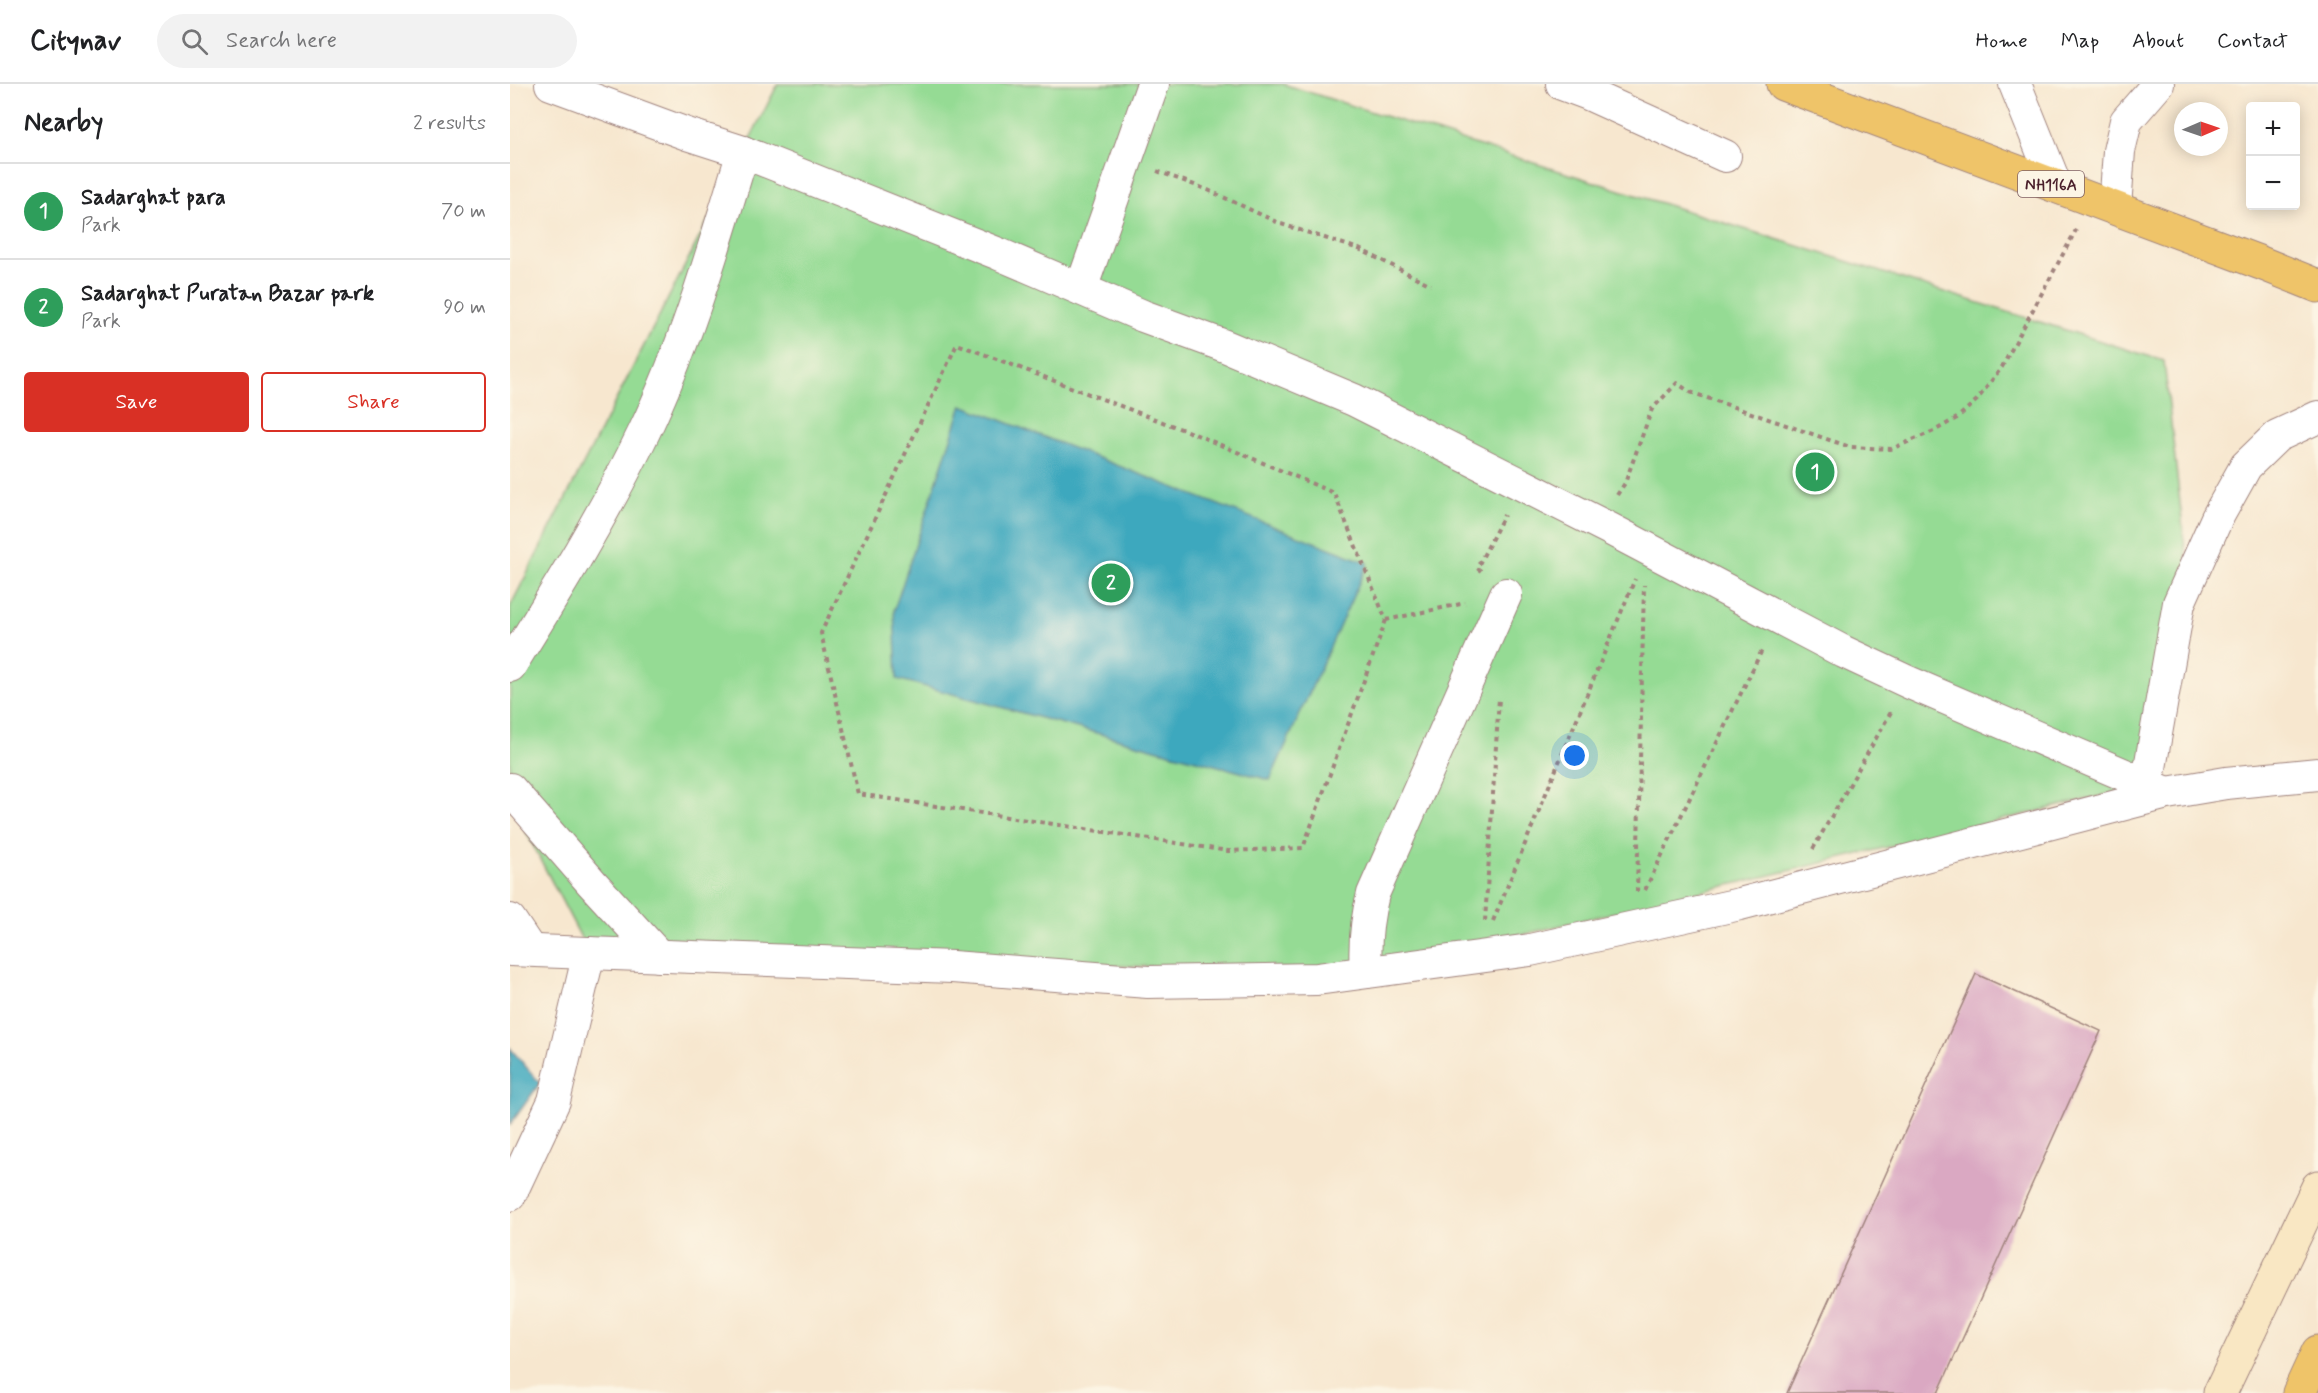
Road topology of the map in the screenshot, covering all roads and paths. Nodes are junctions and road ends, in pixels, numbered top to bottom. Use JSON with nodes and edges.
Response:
{"nodes":[{"id":1,"x":551,"y":84,"type":"edge"},
{"id":2,"x":1153,"y":84,"type":"edge"},
{"id":3,"x":1562,"y":84,"type":"edge"},
{"id":4,"x":1783,"y":84,"type":"edge"},
{"id":5,"x":2015,"y":84,"type":"edge"},
{"id":6,"x":2158,"y":84,"type":"edge"},
{"id":7,"x":1131,"y":146,"type":"junction"},
{"id":8,"x":743,"y":152,"type":"junction"},
{"id":9,"x":1725,"y":156,"type":"dead end"},
{"id":10,"x":2056,"y":186,"type":"junction"},
{"id":11,"x":2103,"y":204,"type":"junction"},
{"id":12,"x":1431,"y":285,"type":"dead end"},
{"id":13,"x":2318,"y":286,"type":"edge"},
{"id":14,"x":1081,"y":289,"type":"junction"},
{"id":15,"x":2318,"y":417,"type":"edge"},
{"id":16,"x":1520,"y":484,"type":"junction"},
{"id":17,"x":1613,"y":501,"type":"dead end"},
{"id":18,"x":1640,"y":569,"type":"dead end"},
{"id":19,"x":1644,"y":581,"type":"dead end"},
{"id":20,"x":1506,"y":594,"type":"junction"},
{"id":21,"x":1778,"y":618,"type":"junction"},
{"id":22,"x":1386,"y":620,"type":"junction"},
{"id":23,"x":510,"y":666,"type":"edge"},
{"id":24,"x":1908,"y":682,"type":"junction"},
{"id":25,"x":1500,"y":687,"type":"dead end"},
{"id":26,"x":2318,"y":774,"type":"edge"},
{"id":27,"x":510,"y":789,"type":"edge"},
{"id":28,"x":2157,"y":789,"type":"junction"},
{"id":29,"x":1808,"y":857,"type":"dead end"},
{"id":30,"x":510,"y":920,"type":"edge"},
{"id":31,"x":1493,"y":922,"type":"dead end"},
{"id":32,"x":1485,"y":932,"type":"dead end"},
{"id":33,"x":520,"y":950,"type":"edge"},
{"id":34,"x":588,"y":952,"type":"junction"},
{"id":35,"x":658,"y":956,"type":"junction"},
{"id":36,"x":1366,"y":972,"type":"junction"},
{"id":37,"x":2318,"y":1187,"type":"edge"},
{"id":38,"x":510,"y":1195,"type":"edge"},
{"id":39,"x":2318,"y":1352,"type":"edge"},
{"id":40,"x":2220,"y":1393,"type":"edge"},
{"id":41,"x":2299,"y":1393,"type":"edge"}],
"edges":[{"from":1,"to":8,"type":"street"},
{"from":2,"to":7,"type":"street"},
{"from":3,"to":9,"type":"street"},
{"from":4,"to":10,"type":"highway","number":"NH116A"},
{"from":5,"to":10,"type":"street"},
{"from":6,"to":11,"type":"street"},
{"from":7,"to":12,"type":"path"},
{"from":7,"to":14,"type":"street"},
{"from":8,"to":14,"type":"street"},
{"from":8,"to":23,"type":"street"},
{"from":10,"to":11,"type":"highway","number":"NH116A"},
{"from":11,"to":13,"type":"highway","number":"NH116A"},
{"from":11,"to":17,"type":"path"},
{"from":14,"to":16,"type":"street"},
{"from":15,"to":28,"type":"street"},
{"from":16,"to":20,"type":"path"},
{"from":16,"to":21,"type":"street"},
{"from":18,"to":31,"type":"path"},
{"from":19,"to":21,"type":"path"},
{"from":20,"to":22,"type":"path"},
{"from":20,"to":36,"type":"street"},
{"from":21,"to":24,"type":"street"},
{"from":22,"to":22,"type":"path"},
{"from":24,"to":28,"type":"street"},
{"from":24,"to":29,"type":"path"},
{"from":25,"to":32,"type":"path"},
{"from":26,"to":28,"type":"street"},
{"from":27,"to":35,"type":"street"},
{"from":28,"to":36,"type":"street"},
{"from":30,"to":33,"type":"street"},
{"from":33,"to":34,"type":"street"},
{"from":34,"to":35,"type":"street"},
{"from":34,"to":38,"type":"street"},
{"from":35,"to":36,"type":"street"},
{"from":37,"to":40,"type":"main road"},
{"from":39,"to":41,"type":"highway"}]}
